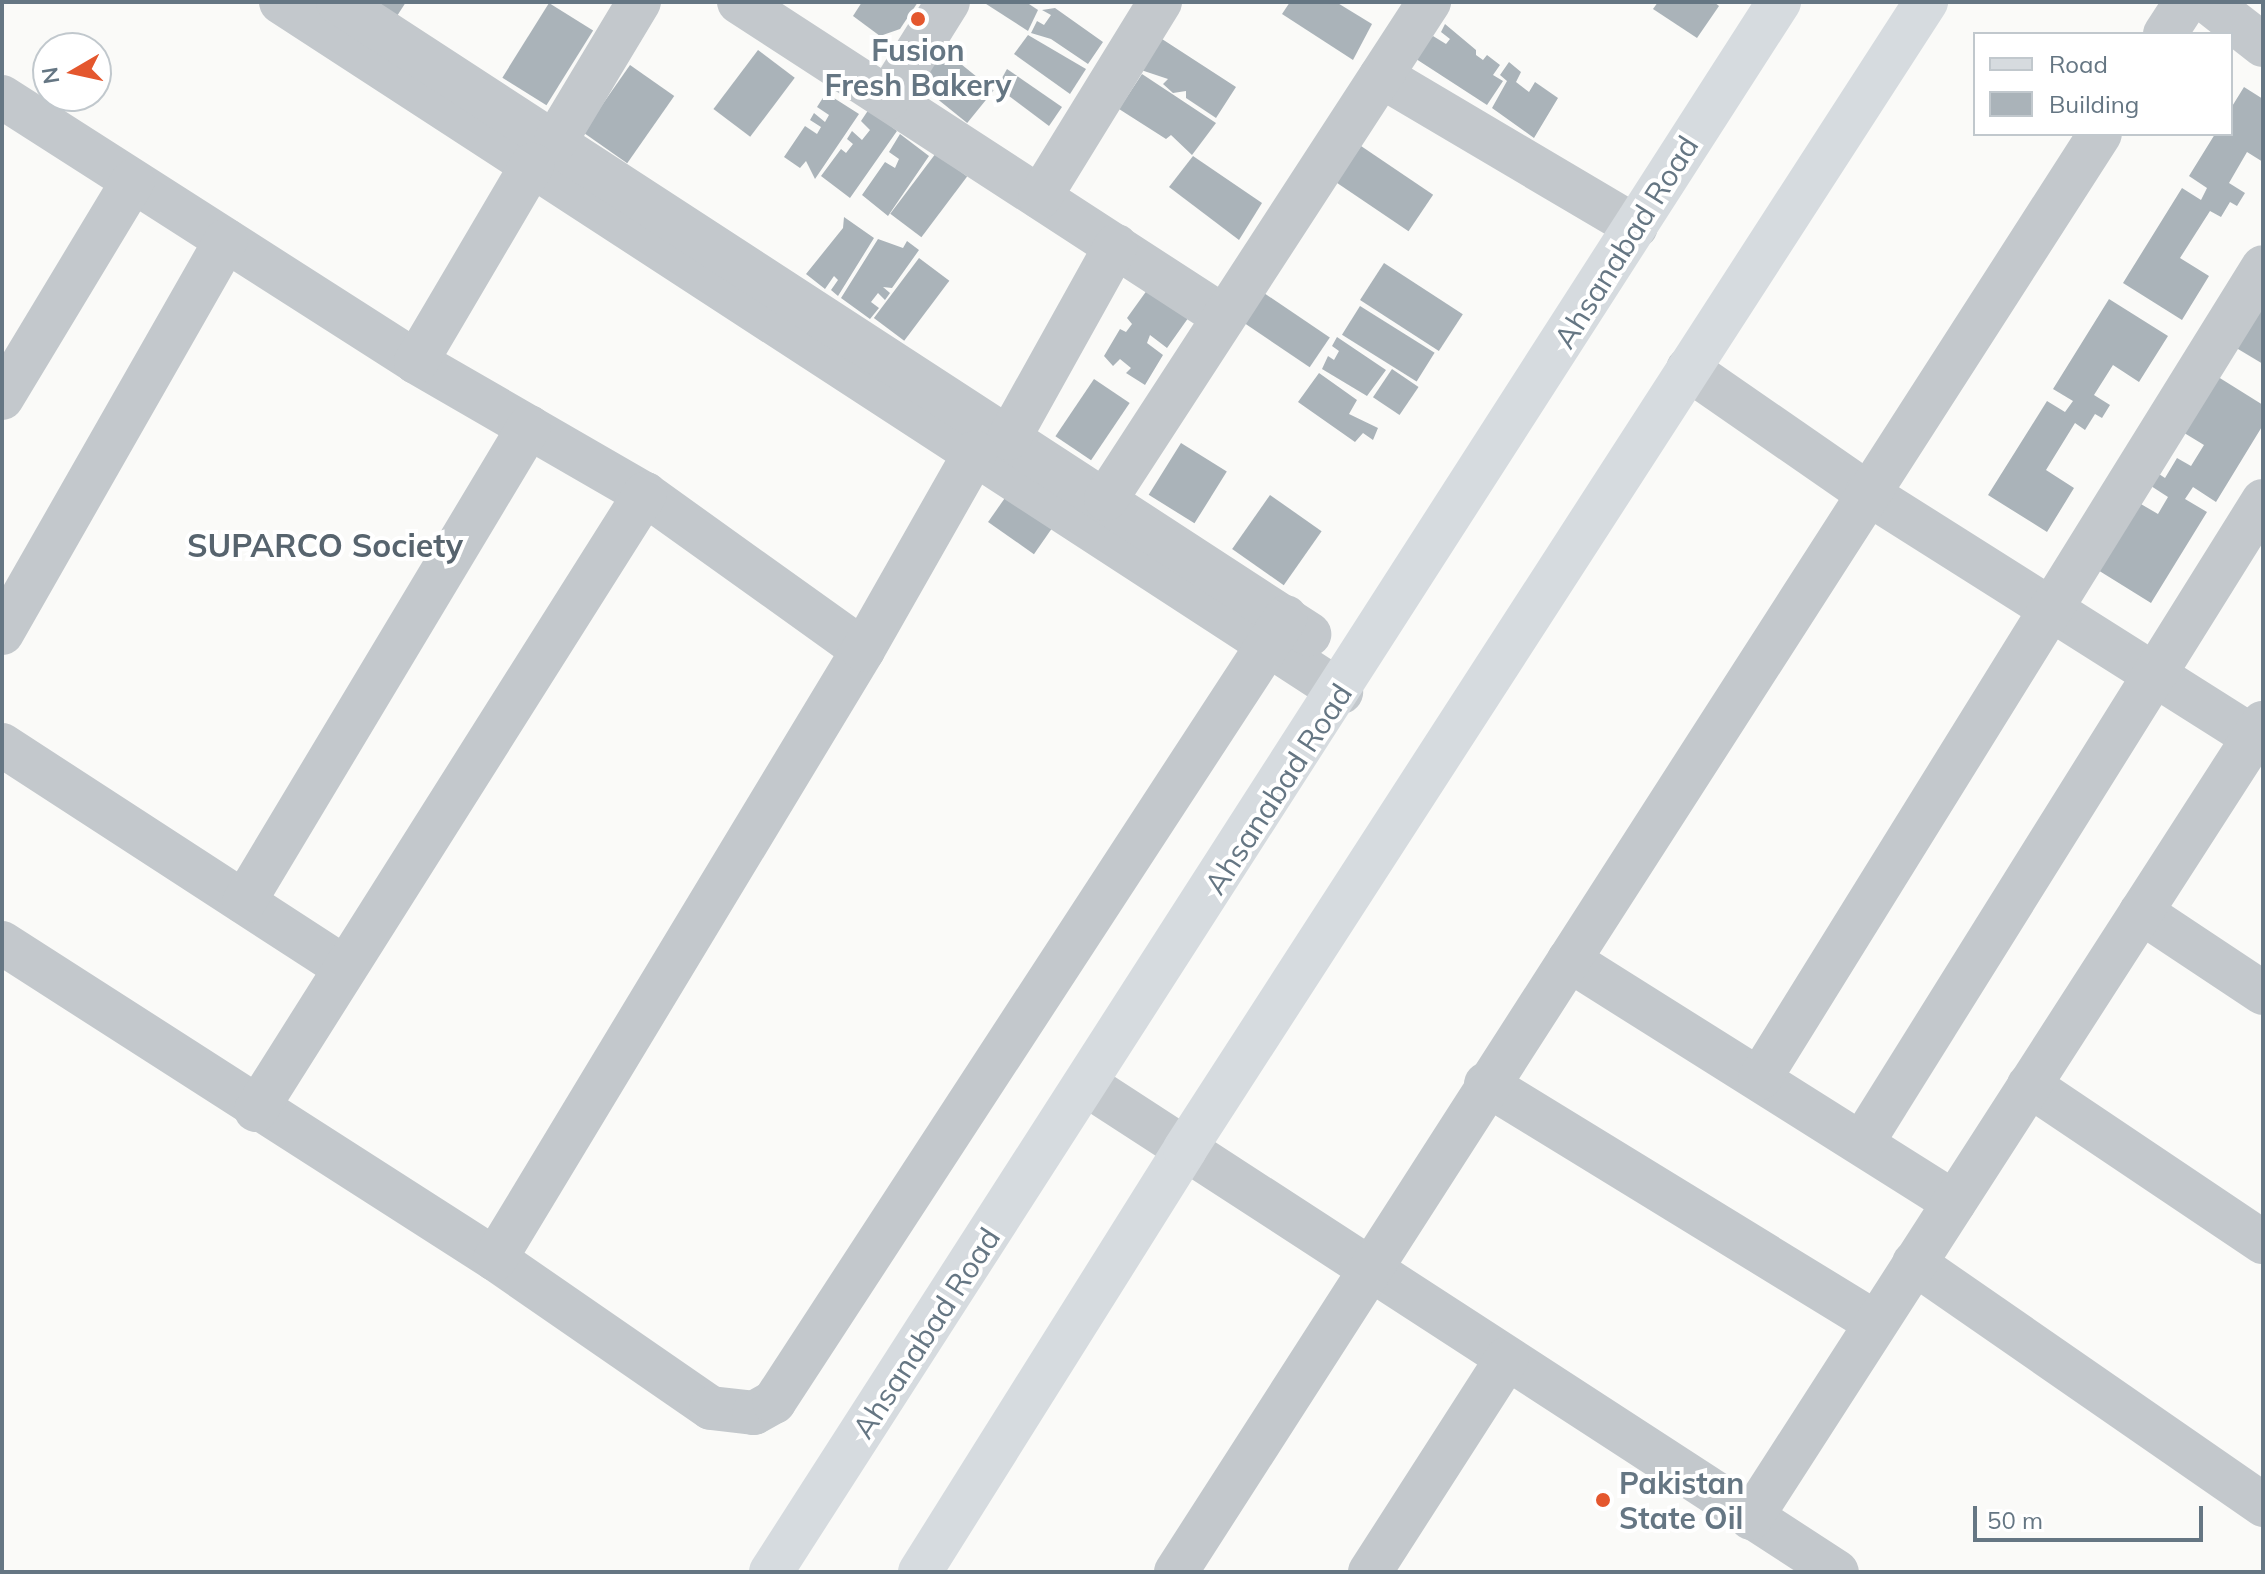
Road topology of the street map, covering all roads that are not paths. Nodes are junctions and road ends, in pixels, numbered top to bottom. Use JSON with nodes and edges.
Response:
{"nodes":[{"id":1,"x":281,"y":2,"type":"edge"},
{"id":2,"x":338,"y":2,"type":"edge"},
{"id":3,"x":639,"y":2,"type":"edge"},
{"id":4,"x":739,"y":2,"type":"edge"},
{"id":5,"x":948,"y":2,"type":"edge"},
{"id":6,"x":1160,"y":2,"type":"edge"},
{"id":7,"x":1429,"y":2,"type":"edge"},
{"id":8,"x":1779,"y":2,"type":"edge"},
{"id":9,"x":1926,"y":2,"type":"edge"},
{"id":10,"x":2186,"y":2,"type":"edge"},
{"id":11,"x":2208,"y":2,"type":"edge"},
{"id":12,"x":2166,"y":32,"type":"edge"},
{"id":13,"x":2263,"y":45,"type":"edge"},
{"id":14,"x":1381,"y":76,"type":"junction"},
{"id":15,"x":888,"y":98,"type":"junction"},
{"id":16,"x":3,"y":101,"type":"edge"},
{"id":17,"x":2099,"y":136,"type":"edge"},
{"id":18,"x":544,"y":153,"type":"junction"},
{"id":19,"x":133,"y":181,"type":"junction"},
{"id":20,"x":1040,"y":197,"type":"junction"},
{"id":21,"x":1636,"y":227,"type":"junction"},
{"id":22,"x":226,"y":240,"type":"junction"},
{"id":23,"x":1116,"y":246,"type":"junction"},
{"id":24,"x":2263,"y":267,"type":"edge"},
{"id":25,"x":1224,"y":317,"type":"junction"},
{"id":26,"x":416,"y":362,"type":"junction"},
{"id":27,"x":1688,"y":369,"type":"junction"},
{"id":28,"x":2,"y":398,"type":"edge"},
{"id":29,"x":529,"y":427,"type":"junction"},
{"id":30,"x":992,"y":446,"type":"junction"},
{"id":31,"x":1867,"y":493,"type":"junction"},
{"id":32,"x":645,"y":494,"type":"junction"},
{"id":33,"x":1106,"y":499,"type":"junction"},
{"id":34,"x":2263,"y":501,"type":"edge"},
{"id":35,"x":2049,"y":610,"type":"junction"},
{"id":36,"x":1277,"y":631,"type":"junction"},
{"id":37,"x":2,"y":633,"type":"edge"},
{"id":38,"x":863,"y":650,"type":"junction"},
{"id":39,"x":2152,"y":678,"type":"junction"},
{"id":40,"x":1348,"y":680,"type":"junction"},
{"id":41,"x":2259,"y":730,"type":"edge"},
{"id":42,"x":2,"y":745,"type":"edge"},
{"id":43,"x":244,"y":902,"type":"junction"},
{"id":44,"x":2141,"y":912,"type":"junction"},
{"id":45,"x":2,"y":943,"type":"edge"},
{"id":46,"x":1569,"y":960,"type":"junction"},
{"id":47,"x":342,"y":966,"type":"junction"},
{"id":48,"x":2263,"y":993,"type":"edge"},
{"id":49,"x":1760,"y":1078,"type":"junction"},
{"id":50,"x":1486,"y":1084,"type":"junction"},
{"id":51,"x":1087,"y":1085,"type":"junction"},
{"id":52,"x":2029,"y":1085,"type":"junction"},
{"id":53,"x":256,"y":1110,"type":"junction"},
{"id":54,"x":1862,"y":1143,"type":"junction"},
{"id":55,"x":1185,"y":1149,"type":"junction"},
{"id":56,"x":1954,"y":1202,"type":"junction"},
{"id":57,"x":2263,"y":1242,"type":"edge"},
{"id":58,"x":495,"y":1259,"type":"junction"},
{"id":59,"x":1914,"y":1263,"type":"junction"},
{"id":60,"x":1368,"y":1271,"type":"junction"},
{"id":61,"x":1876,"y":1323,"type":"junction"},
{"id":62,"x":1507,"y":1359,"type":"junction"},
{"id":63,"x":2263,"y":1505,"type":"edge"},
{"id":64,"x":1751,"y":1518,"type":"junction"},
{"id":65,"x":771,"y":1572,"type":"edge"},
{"id":66,"x":920,"y":1572,"type":"edge"},
{"id":67,"x":1176,"y":1572,"type":"edge"},
{"id":68,"x":1370,"y":1572,"type":"edge"},
{"id":69,"x":1837,"y":1572,"type":"edge"}],
"edges":[{"from":1,"to":18,"type":"street"},
{"from":2,"to":18,"type":"street"},
{"from":3,"to":18,"type":"street"},
{"from":4,"to":15,"type":"street"},
{"from":5,"to":15,"type":"street"},
{"from":6,"to":20,"type":"street"},
{"from":7,"to":14,"type":"street"},
{"from":8,"to":21,"type":"main road","name":"Ahsanabad Road"},
{"from":9,"to":27,"type":"main road"},
{"from":10,"to":12,"type":"street"},
{"from":11,"to":13,"type":"street"},
{"from":14,"to":21,"type":"street"},
{"from":14,"to":25,"type":"street"},
{"from":15,"to":20,"type":"street"},
{"from":16,"to":19,"type":"street"},
{"from":17,"to":31,"type":"street"},
{"from":18,"to":26,"type":"street"},
{"from":18,"to":30,"type":"street"},
{"from":19,"to":22,"type":"street"},
{"from":19,"to":28,"type":"street"},
{"from":20,"to":23,"type":"street"},
{"from":21,"to":40,"type":"main road","name":"Ahsanabad Road"},
{"from":22,"to":26,"type":"street"},
{"from":22,"to":37,"type":"street"},
{"from":23,"to":25,"type":"street"},
{"from":23,"to":30,"type":"street"},
{"from":24,"to":35,"type":"street"},
{"from":25,"to":33,"type":"street"},
{"from":26,"to":29,"type":"street"},
{"from":27,"to":31,"type":"street"},
{"from":27,"to":55,"type":"main road"},
{"from":29,"to":32,"type":"street"},
{"from":29,"to":43,"type":"street"},
{"from":30,"to":33,"type":"street"},
{"from":30,"to":36,"type":"street"},
{"from":30,"to":38,"type":"street"},
{"from":31,"to":35,"type":"street"},
{"from":31,"to":46,"type":"street"},
{"from":32,"to":38,"type":"street"},
{"from":32,"to":47,"type":"street"},
{"from":33,"to":36,"type":"street"},
{"from":34,"to":39,"type":"street"},
{"from":35,"to":39,"type":"street"},
{"from":35,"to":49,"type":"street"},
{"from":36,"to":40,"type":"street"},
{"from":36,"to":58,"type":"street"},
{"from":38,"to":58,"type":"street"},
{"from":39,"to":41,"type":"street"},
{"from":39,"to":54,"type":"street"},
{"from":40,"to":51,"type":"main road","name":"Ahsanabad Road"},
{"from":41,"to":44,"type":"street"},
{"from":42,"to":43,"type":"street"},
{"from":43,"to":47,"type":"street"},
{"from":44,"to":48,"type":"street"},
{"from":44,"to":52,"type":"street"},
{"from":45,"to":53,"type":"street"},
{"from":46,"to":49,"type":"street"},
{"from":46,"to":50,"type":"street"},
{"from":47,"to":53,"type":"street"},
{"from":49,"to":54,"type":"street"},
{"from":50,"to":60,"type":"street"},
{"from":50,"to":61,"type":"street"},
{"from":51,"to":55,"type":"street"},
{"from":51,"to":65,"type":"main road","name":"Ahsanabad Road"},
{"from":52,"to":56,"type":"street"},
{"from":52,"to":57,"type":"street"},
{"from":53,"to":58,"type":"street"},
{"from":54,"to":56,"type":"street"},
{"from":55,"to":60,"type":"street"},
{"from":55,"to":66,"type":"main road"},
{"from":56,"to":59,"type":"street"},
{"from":59,"to":61,"type":"street"},
{"from":59,"to":63,"type":"street"},
{"from":60,"to":62,"type":"street"},
{"from":60,"to":67,"type":"street"},
{"from":61,"to":64,"type":"street"},
{"from":62,"to":64,"type":"street"},
{"from":62,"to":68,"type":"street"},
{"from":64,"to":69,"type":"street"}]}
